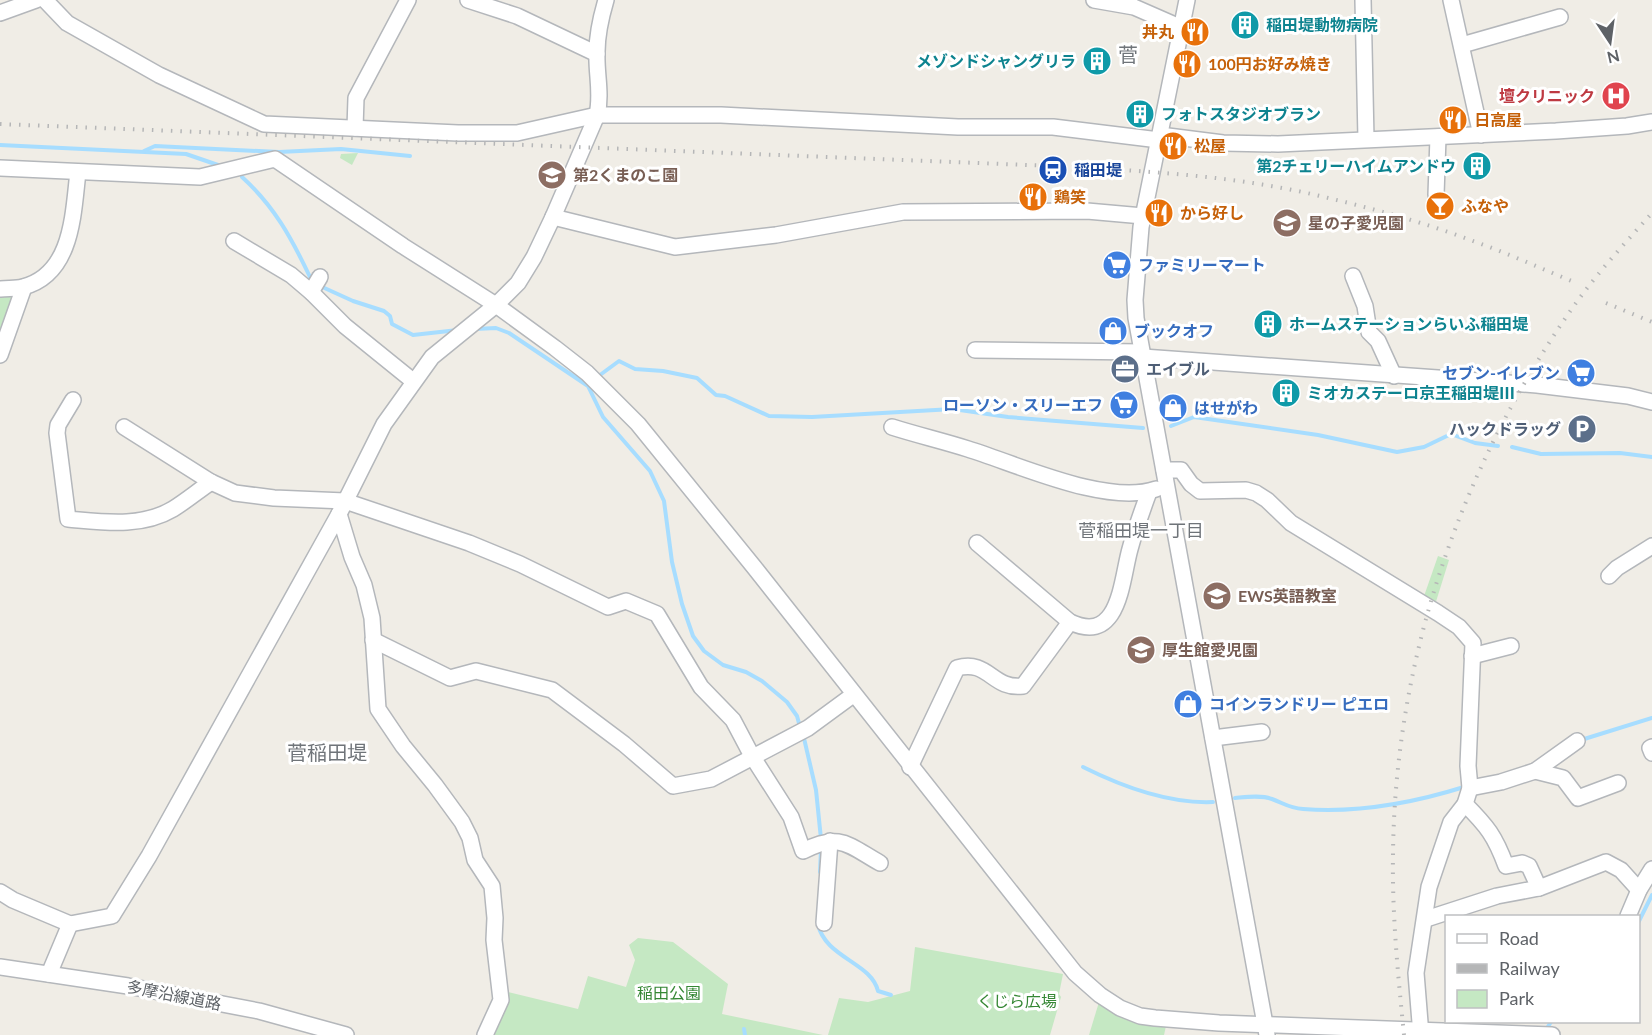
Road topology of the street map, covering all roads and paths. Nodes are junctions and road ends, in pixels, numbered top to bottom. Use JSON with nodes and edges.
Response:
{"nodes":[{"id":1,"x":36,"y":0,"type":"edge"},
{"id":2,"x":45,"y":0,"type":"edge"},
{"id":3,"x":408,"y":0,"type":"edge"},
{"id":4,"x":468,"y":0,"type":"edge"},
{"id":5,"x":606,"y":0,"type":"edge"},
{"id":6,"x":1094,"y":0,"type":"edge"},
{"id":7,"x":1187,"y":0,"type":"edge"},
{"id":8,"x":1364,"y":0,"type":"edge"},
{"id":9,"x":1451,"y":0,"type":"edge"},
{"id":10,"x":0,"y":13,"type":"edge"},
{"id":11,"x":1560,"y":17,"type":"dead end"},
{"id":12,"x":1182,"y":28,"type":"junction"},
{"id":13,"x":1462,"y":45,"type":"junction"},
{"id":14,"x":597,"y":54,"type":"junction"},
{"id":15,"x":597,"y":115,"type":"junction"},
{"id":16,"x":1652,"y":122,"type":"edge"},
{"id":17,"x":355,"y":128,"type":"junction"},
{"id":18,"x":1481,"y":135,"type":"junction"},
{"id":19,"x":1160,"y":137,"type":"junction"},
{"id":20,"x":1438,"y":137,"type":"junction"},
{"id":21,"x":1366,"y":139,"type":"junction"},
{"id":22,"x":0,"y":168,"type":"edge"},
{"id":23,"x":78,"y":172,"type":"junction"},
{"id":24,"x":1436,"y":195,"type":"dead end"},
{"id":25,"x":1143,"y":216,"type":"junction"},
{"id":26,"x":553,"y":217,"type":"junction"},
{"id":27,"x":234,"y":240,"type":"dead end"},
{"id":28,"x":1353,"y":276,"type":"dead end"},
{"id":29,"x":24,"y":287,"type":"junction"},
{"id":30,"x":0,"y":289,"type":"edge"},
{"id":31,"x":496,"y":305,"type":"junction"},
{"id":32,"x":975,"y":350,"type":"dead end"},
{"id":33,"x":1143,"y":355,"type":"junction"},
{"id":34,"x":0,"y":356,"type":"edge"},
{"id":35,"x":1394,"y":376,"type":"junction"},
{"id":36,"x":413,"y":381,"type":"junction"},
{"id":37,"x":73,"y":400,"type":"dead end"},
{"id":38,"x":1652,"y":402,"type":"edge"},
{"id":39,"x":124,"y":427,"type":"dead end"},
{"id":40,"x":892,"y":427,"type":"dead end"},
{"id":41,"x":1164,"y":470,"type":"junction"},
{"id":42,"x":211,"y":482,"type":"junction"},
{"id":43,"x":1167,"y":486,"type":"junction"},
{"id":44,"x":1149,"y":492,"type":"junction"},
{"id":45,"x":342,"y":508,"type":"junction"},
{"id":46,"x":977,"y":543,"type":"dead end"},
{"id":47,"x":1652,"y":546,"type":"edge"},
{"id":48,"x":1609,"y":576,"type":"dead end"},
{"id":49,"x":1070,"y":622,"type":"junction"},
{"id":50,"x":373,"y":640,"type":"junction"},
{"id":51,"x":1511,"y":646,"type":"dead end"},
{"id":52,"x":1472,"y":656,"type":"junction"},
{"id":53,"x":854,"y":695,"type":"junction"},
{"id":54,"x":1262,"y":732,"type":"dead end"},
{"id":55,"x":1213,"y":738,"type":"junction"},
{"id":56,"x":1577,"y":741,"type":"dead end"},
{"id":57,"x":1652,"y":747,"type":"edge"},
{"id":58,"x":1652,"y":753,"type":"edge"},
{"id":59,"x":752,"y":756,"type":"junction"},
{"id":60,"x":910,"y":767,"type":"junction"},
{"id":61,"x":1535,"y":771,"type":"junction"},
{"id":62,"x":1618,"y":783,"type":"dead end"},
{"id":63,"x":1470,"y":788,"type":"junction"},
{"id":64,"x":1465,"y":804,"type":"junction"},
{"id":65,"x":823,"y":842,"type":"junction"},
{"id":66,"x":880,"y":863,"type":"dead end"},
{"id":67,"x":1652,"y":869,"type":"edge"},
{"id":68,"x":1539,"y":888,"type":"junction"},
{"id":69,"x":1639,"y":890,"type":"junction"},
{"id":70,"x":0,"y":892,"type":"edge"},
{"id":71,"x":1628,"y":915,"type":"edge"},
{"id":72,"x":1426,"y":920,"type":"junction"},
{"id":73,"x":824,"y":923,"type":"dead end"},
{"id":74,"x":70,"y":924,"type":"junction"},
{"id":75,"x":0,"y":967,"type":"edge"},
{"id":76,"x":49,"y":974,"type":"junction"},
{"id":77,"x":1193,"y":1028,"type":"edge"},
{"id":78,"x":1266,"y":1029,"type":"edge"},
{"id":79,"x":1536,"y":1031,"type":"edge"},
{"id":80,"x":1421,"y":1032,"type":"edge"},
{"id":81,"x":346,"y":1035,"type":"edge"},
{"id":82,"x":485,"y":1035,"type":"edge"},
{"id":83,"x":1552,"y":1035,"type":"edge"}],
"edges":[{"from":1,"to":10,"type":"street"},
{"from":2,"to":17,"type":"street"},
{"from":3,"to":17,"type":"street"},
{"from":4,"to":14,"type":"street"},
{"from":5,"to":14,"type":"street"},
{"from":6,"to":12,"type":"street"},
{"from":7,"to":12,"type":"street"},
{"from":8,"to":21,"type":"street"},
{"from":9,"to":13,"type":"street"},
{"from":11,"to":13,"type":"street"},
{"from":12,"to":19,"type":"street"},
{"from":13,"to":18,"type":"street"},
{"from":14,"to":15,"type":"street"},
{"from":15,"to":17,"type":"street"},
{"from":15,"to":19,"type":"street"},
{"from":15,"to":26,"type":"street"},
{"from":16,"to":18,"type":"street"},
{"from":18,"to":20,"type":"street"},
{"from":19,"to":21,"type":"street"},
{"from":19,"to":25,"type":"street"},
{"from":20,"to":21,"type":"street"},
{"from":20,"to":24,"type":"street"},
{"from":22,"to":23,"type":"street"},
{"from":23,"to":29,"type":"street"},
{"from":23,"to":31,"type":"street"},
{"from":25,"to":26,"type":"street"},
{"from":25,"to":33,"type":"street"},
{"from":26,"to":31,"type":"street"},
{"from":27,"to":36,"type":"street"},
{"from":28,"to":35,"type":"street"},
{"from":29,"to":30,"type":"street"},
{"from":29,"to":34,"type":"street"},
{"from":31,"to":36,"type":"street"},
{"from":31,"to":53,"type":"street"},
{"from":32,"to":33,"type":"street"},
{"from":33,"to":35,"type":"street"},
{"from":33,"to":41,"type":"street"},
{"from":35,"to":38,"type":"street"},
{"from":36,"to":45,"type":"street"},
{"from":37,"to":42,"type":"street"},
{"from":39,"to":42,"type":"street"},
{"from":40,"to":44,"type":"street"},
{"from":41,"to":43,"type":"street"},
{"from":41,"to":52,"type":"street"},
{"from":42,"to":45,"type":"street"},
{"from":43,"to":44,"type":"street"},
{"from":43,"to":55,"type":"street"},
{"from":44,"to":49,"type":"street"},
{"from":45,"to":50,"type":"street"},
{"from":45,"to":59,"type":"street"},
{"from":45,"to":74,"type":"street"},
{"from":46,"to":49,"type":"street"},
{"from":47,"to":48,"type":"street"},
{"from":49,"to":60,"type":"street"},
{"from":50,"to":59,"type":"street"},
{"from":50,"to":82,"type":"street"},
{"from":51,"to":52,"type":"street"},
{"from":52,"to":63,"type":"street"},
{"from":53,"to":59,"type":"street"},
{"from":53,"to":60,"type":"street"},
{"from":54,"to":55,"type":"street"},
{"from":55,"to":78,"type":"street"},
{"from":56,"to":61,"type":"street"},
{"from":57,"to":58,"type":"street"},
{"from":59,"to":65,"type":"street"},
{"from":60,"to":77,"type":"street"},
{"from":61,"to":62,"type":"street"},
{"from":61,"to":63,"type":"street"},
{"from":63,"to":64,"type":"street"},
{"from":64,"to":68,"type":"street"},
{"from":64,"to":72,"type":"street"},
{"from":65,"to":66,"type":"street"},
{"from":65,"to":73,"type":"street"},
{"from":67,"to":69,"type":"street"},
{"from":68,"to":69,"type":"street"},
{"from":68,"to":72,"type":"street"},
{"from":69,"to":71,"type":"street"},
{"from":70,"to":74,"type":"street"},
{"from":72,"to":80,"type":"street"},
{"from":74,"to":76,"type":"street"},
{"from":75,"to":76,"type":"street","name":"多摩沿線道路"},
{"from":76,"to":81,"type":"street","name":"多摩沿線道路"},
{"from":77,"to":78,"type":"street"},
{"from":78,"to":80,"type":"street"},
{"from":79,"to":80,"type":"street"},
{"from":79,"to":83,"type":"street"}]}
